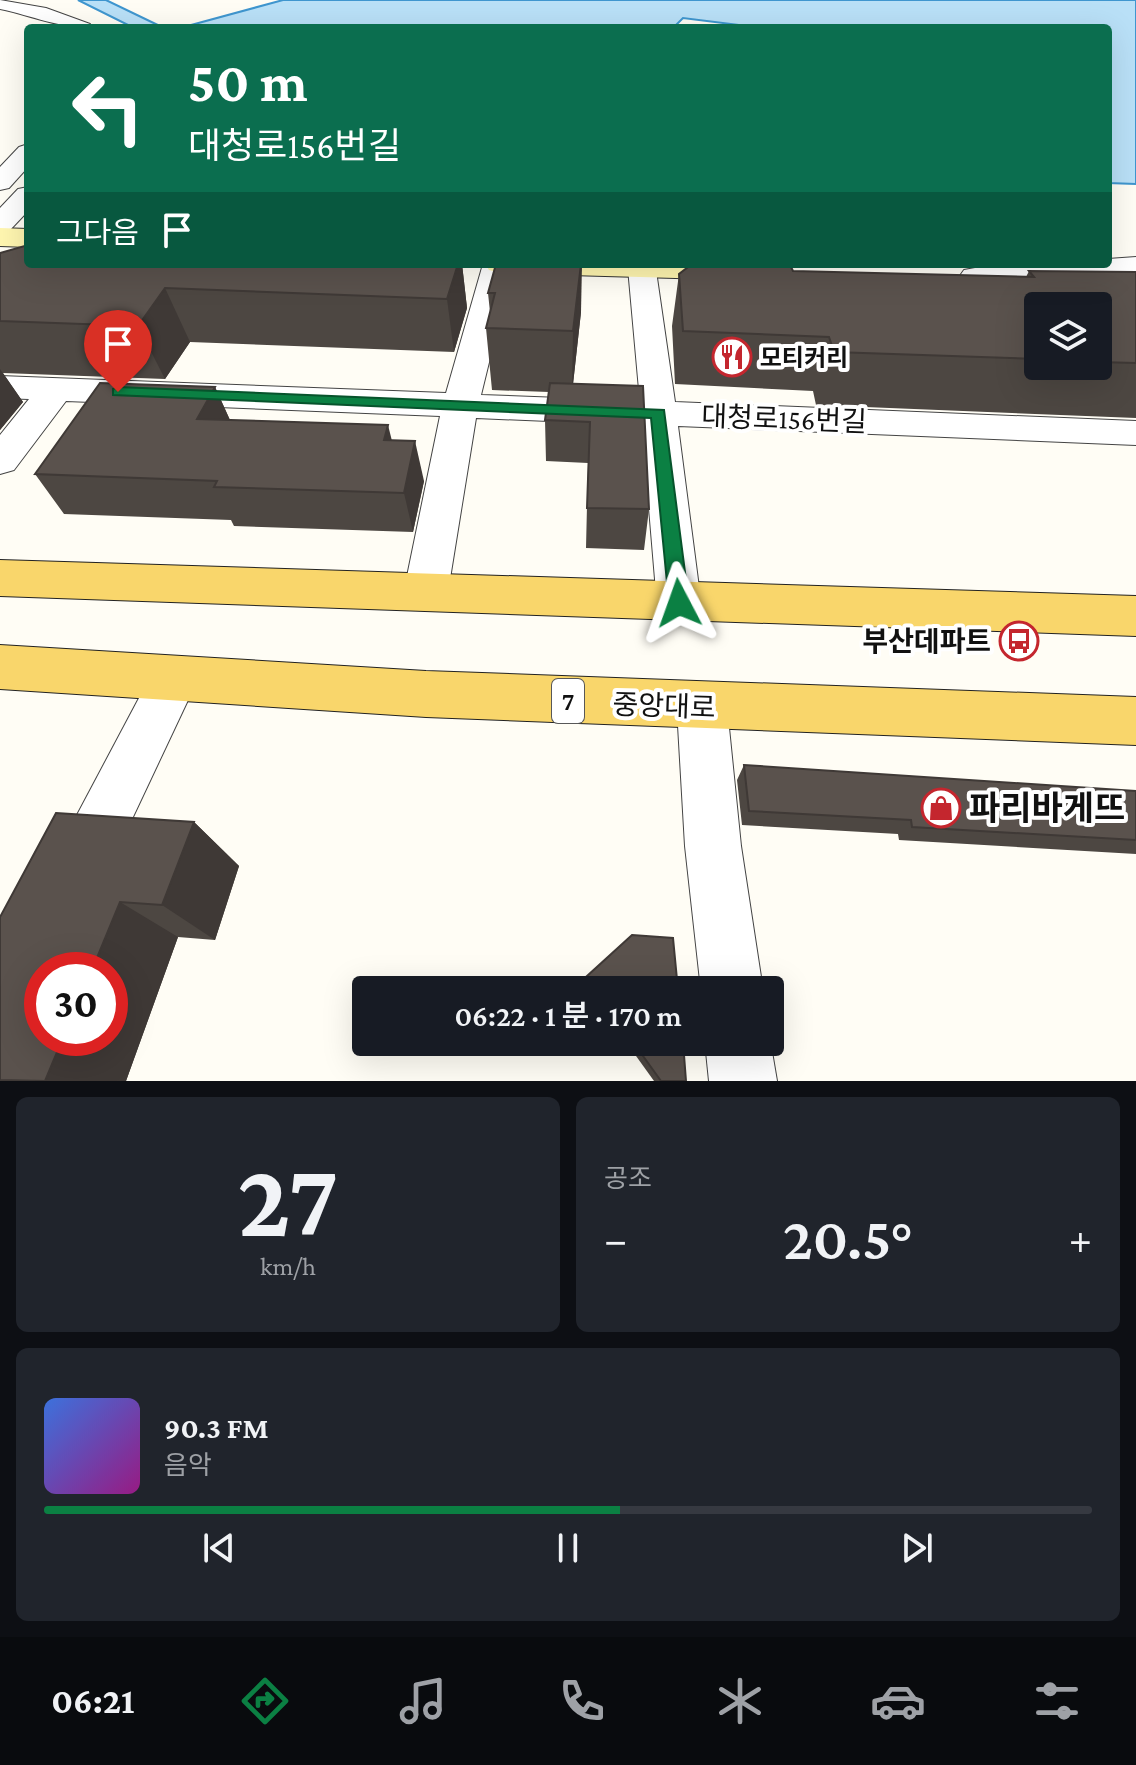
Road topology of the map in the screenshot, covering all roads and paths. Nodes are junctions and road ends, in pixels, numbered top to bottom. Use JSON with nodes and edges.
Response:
{"nodes":[{"id":1,"x":0,"y":7,"type":"edge"},
{"id":2,"x":25,"y":24,"type":"edge"},
{"id":3,"x":72,"y":24,"type":"edge"},
{"id":4,"x":24,"y":156,"type":"edge"},
{"id":5,"x":1,"y":181,"type":"edge"},
{"id":6,"x":24,"y":199,"type":"edge"},
{"id":7,"x":0,"y":224,"type":"edge"},
{"id":8,"x":0,"y":237,"type":"edge"},
{"id":9,"x":24,"y":238,"type":"edge"},
{"id":10,"x":0,"y":260,"type":"edge"},
{"id":11,"x":24,"y":260,"type":"edge"},
{"id":12,"x":1136,"y":266,"type":"edge"},
{"id":13,"x":498,"y":268,"type":"edge"},
{"id":14,"x":643,"y":268,"type":"joint"},
{"id":15,"x":1107,"y":268,"type":"edge"},
{"id":16,"x":1112,"y":268,"type":"edge"},
{"id":17,"x":769,"y":272,"type":"edge"},
{"id":18,"x":943,"y":276,"type":"edge"},
{"id":19,"x":975,"y":277,"type":"junction"},
{"id":20,"x":1136,"y":282,"type":"edge"},
{"id":21,"x":0,"y":387,"type":"edge"},
{"id":22,"x":56,"y":390,"type":"junction"},
{"id":23,"x":460,"y":406,"type":"junction"},
{"id":24,"x":659,"y":413,"type":"junction"},
{"id":25,"x":1136,"y":433,"type":"edge"},
{"id":26,"x":0,"y":461,"type":"edge"},
{"id":27,"x":0,"y":578,"type":"edge"},
{"id":28,"x":426,"y":591,"type":"junction"},
{"id":29,"x":679,"y":603,"type":"junction"},
{"id":30,"x":1136,"y":616,"type":"edge"},
{"id":31,"x":0,"y":667,"type":"edge"},
{"id":32,"x":173,"y":681,"type":"junction"},
{"id":33,"x":702,"y":708,"type":"junction"},
{"id":34,"x":1136,"y":721,"type":"edge"},
{"id":35,"x":51,"y":909,"type":"edge"},
{"id":36,"x":730,"y":976,"type":"edge"},
{"id":37,"x":740,"y":1056,"type":"edge"},
{"id":38,"x":743,"y":1081,"type":"edge"}],
"edges":[{"from":1,"to":2,"type":"street"},
{"from":1,"to":3,"type":"street"},
{"from":4,"to":5,"type":"street"},
{"from":6,"to":7,"type":"street"},
{"from":8,"to":9,"type":"main road"},
{"from":10,"to":11,"type":"main road"},
{"from":12,"to":16,"type":"street"},
{"from":13,"to":23,"type":"street"},
{"from":14,"to":17,"type":"main road"},
{"from":14,"to":24,"type":"street"},
{"from":15,"to":19,"type":"street"},
{"from":18,"to":19,"type":"main road"},
{"from":19,"to":20,"type":"main road"},
{"from":21,"to":22,"type":"street","name":"대청로156번길"},
{"from":22,"to":23,"type":"street","name":"대청로156번길"},
{"from":22,"to":26,"type":"street"},
{"from":23,"to":24,"type":"street","name":"대청로156번길"},
{"from":23,"to":28,"type":"street"},
{"from":24,"to":25,"type":"street","name":"대청로156번길"},
{"from":24,"to":29,"type":"street"},
{"from":27,"to":28,"type":"main road"},
{"from":28,"to":29,"type":"main road"},
{"from":29,"to":30,"type":"main road"},
{"from":31,"to":32,"type":"main road","name":"중앙대로","number":"7"},
{"from":32,"to":33,"type":"main road","name":"중앙대로","number":"7"},
{"from":32,"to":35,"type":"street"},
{"from":33,"to":34,"type":"main road","name":"중앙대로","number":"7"},
{"from":33,"to":36,"type":"street"},
{"from":37,"to":38,"type":"street"}]}
